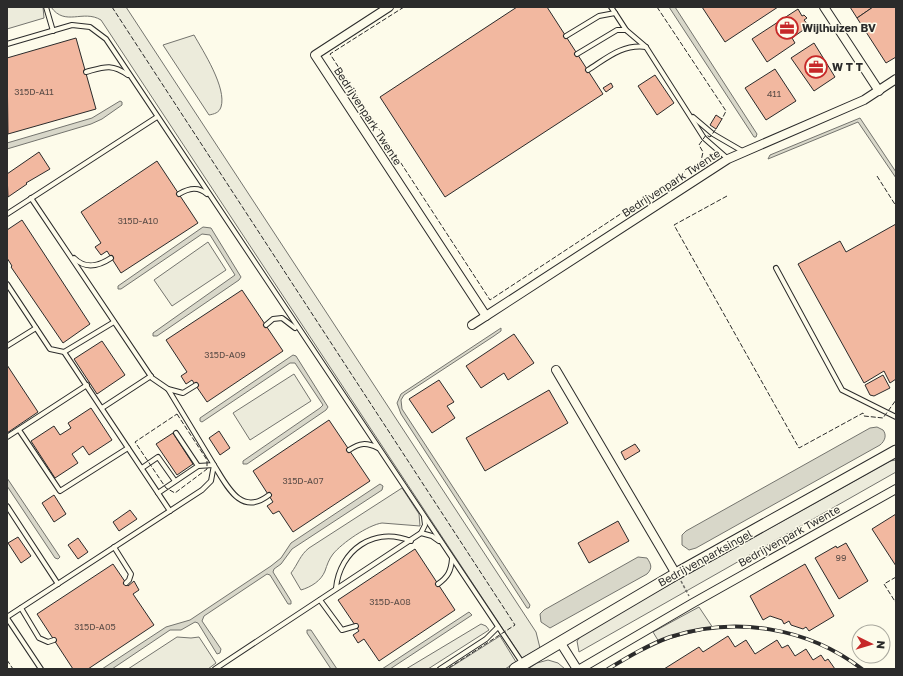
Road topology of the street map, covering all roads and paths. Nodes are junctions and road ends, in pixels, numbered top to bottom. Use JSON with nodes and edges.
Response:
{"nodes":[{"id":1,"x":46,"y":7,"type":"edge"},
{"id":2,"x":611,"y":7,"type":"edge"},
{"id":3,"x":824,"y":7,"type":"edge"},
{"id":4,"x":384,"y":9,"type":"edge"},
{"id":5,"x":615,"y":12,"type":"junction"},
{"id":6,"x":626,"y":30,"type":"junction"},
{"id":7,"x":53,"y":31,"type":"junction"},
{"id":8,"x":566,"y":36,"type":"dead end"},
{"id":9,"x":7,"y":44,"type":"edge"},
{"id":10,"x":646,"y":47,"type":"junction"},
{"id":11,"x":578,"y":54,"type":"dead end"},
{"id":12,"x":588,"y":70,"type":"dead end"},
{"id":13,"x":86,"y":72,"type":"dead end"},
{"id":14,"x":130,"y":76,"type":"junction"},
{"id":15,"x":896,"y":79,"type":"edge"},
{"id":16,"x":879,"y":91,"type":"junction"},
{"id":17,"x":689,"y":114,"type":"junction"},
{"id":18,"x":157,"y":117,"type":"junction"},
{"id":19,"x":744,"y":152,"type":"junction"},
{"id":20,"x":728,"y":159,"type":"junction"},
{"id":21,"x":180,"y":194,"type":"dead end"},
{"id":22,"x":32,"y":198,"type":"junction"},
{"id":23,"x":211,"y":199,"type":"junction"},
{"id":24,"x":7,"y":214,"type":"edge"},
{"id":25,"x":68,"y":252,"type":"junction"},
{"id":26,"x":111,"y":258,"type":"dead end"},
{"id":27,"x":776,"y":268,"type":"dead end"},
{"id":28,"x":7,"y":284,"type":"edge"},
{"id":29,"x":486,"y":316,"type":"junction"},
{"id":30,"x":114,"y":322,"type":"junction"},
{"id":31,"x":266,"y":325,"type":"dead end"},
{"id":32,"x":472,"y":325,"type":"dead end"},
{"id":33,"x":36,"y":328,"type":"junction"},
{"id":34,"x":301,"y":333,"type":"junction"},
{"id":35,"x":7,"y":346,"type":"edge"},
{"id":36,"x":64,"y":352,"type":"junction"},
{"id":37,"x":556,"y":370,"type":"dead end"},
{"id":38,"x":151,"y":376,"type":"junction"},
{"id":39,"x":87,"y":385,"type":"junction"},
{"id":40,"x":196,"y":385,"type":"dead end"},
{"id":41,"x":168,"y":389,"type":"junction"},
{"id":42,"x":102,"y":408,"type":"junction"},
{"id":43,"x":896,"y":417,"type":"edge"},
{"id":44,"x":19,"y":430,"type":"junction"},
{"id":45,"x":176,"y":433,"type":"dead end"},
{"id":46,"x":7,"y":437,"type":"edge"},
{"id":47,"x":128,"y":448,"type":"junction"},
{"id":48,"x":378,"y":448,"type":"junction"},
{"id":49,"x":349,"y":450,"type":"dead end"},
{"id":50,"x":896,"y":451,"type":"edge"},
{"id":51,"x":214,"y":465,"type":"junction"},
{"id":52,"x":198,"y":466,"type":"junction"},
{"id":53,"x":142,"y":468,"type":"junction"},
{"id":54,"x":175,"y":481,"type":"junction"},
{"id":55,"x":896,"y":489,"type":"edge"},
{"id":56,"x":158,"y":493,"type":"junction"},
{"id":57,"x":269,"y":495,"type":"dead end"},
{"id":58,"x":7,"y":506,"type":"edge"},
{"id":59,"x":170,"y":511,"type":"junction"},
{"id":60,"x":423,"y":515,"type":"junction"},
{"id":61,"x":421,"y":533,"type":"junction"},
{"id":62,"x":411,"y":541,"type":"junction"},
{"id":63,"x":441,"y":542,"type":"junction"},
{"id":64,"x":114,"y":547,"type":"junction"},
{"id":65,"x":452,"y":558,"type":"junction"},
{"id":66,"x":676,"y":574,"type":"junction"},
{"id":67,"x":126,"y":583,"type":"dead end"},
{"id":68,"x":58,"y":584,"type":"junction"},
{"id":69,"x":438,"y":584,"type":"dead end"},
{"id":70,"x":336,"y":588,"type":"junction"},
{"id":71,"x":320,"y":600,"type":"junction"},
{"id":72,"x":693,"y":602,"type":"junction"},
{"id":73,"x":21,"y":608,"type":"junction"},
{"id":74,"x":7,"y":618,"type":"edge"},
{"id":75,"x":356,"y":626,"type":"dead end"},
{"id":76,"x":498,"y":627,"type":"junction"},
{"id":77,"x":54,"y":640,"type":"dead end"},
{"id":78,"x":560,"y":642,"type":"junction"},
{"id":79,"x":519,"y":667,"type":"edge"},
{"id":80,"x":41,"y":669,"type":"edge"},
{"id":81,"x":215,"y":669,"type":"edge"},
{"id":82,"x":440,"y":669,"type":"edge"},
{"id":83,"x":577,"y":669,"type":"edge"},
{"id":84,"x":580,"y":669,"type":"edge"}],
"edges":[{"from":1,"to":7,"type":"lane"},
{"from":2,"to":5,"type":"lane"},
{"from":3,"to":16,"type":"street"},
{"from":4,"to":29,"type":"street","name":"Bedrijvenpark Twente"},
{"from":5,"to":6,"type":"lane"},
{"from":5,"to":8,"type":"lane"},
{"from":6,"to":10,"type":"lane"},
{"from":6,"to":11,"type":"lane"},
{"from":7,"to":9,"type":"lane"},
{"from":7,"to":14,"type":"lane"},
{"from":10,"to":12,"type":"lane"},
{"from":10,"to":17,"type":"lane"},
{"from":13,"to":14,"type":"lane"},
{"from":14,"to":18,"type":"lane"},
{"from":15,"to":16,"type":"street","name":"Bedrijvenpark Twente"},
{"from":16,"to":19,"type":"street","name":"Bedrijvenpark Twente"},
{"from":17,"to":19,"type":"lane"},
{"from":17,"to":20,"type":"lane"},
{"from":18,"to":22,"type":"lane"},
{"from":18,"to":23,"type":"lane"},
{"from":19,"to":20,"type":"street","name":"Bedrijvenpark Twente"},
{"from":20,"to":29,"type":"street","name":"Bedrijvenpark Twente"},
{"from":21,"to":23,"type":"lane"},
{"from":22,"to":24,"type":"lane"},
{"from":22,"to":25,"type":"lane"},
{"from":23,"to":34,"type":"lane"},
{"from":25,"to":26,"type":"lane"},
{"from":25,"to":30,"type":"lane"},
{"from":27,"to":43,"type":"lane"},
{"from":28,"to":33,"type":"lane"},
{"from":29,"to":32,"type":"street","name":"Bedrijvenpark Twente"},
{"from":30,"to":36,"type":"lane"},
{"from":30,"to":38,"type":"lane"},
{"from":31,"to":34,"type":"lane"},
{"from":33,"to":35,"type":"lane"},
{"from":33,"to":36,"type":"lane"},
{"from":34,"to":48,"type":"lane"},
{"from":36,"to":39,"type":"lane"},
{"from":37,"to":66,"type":"street"},
{"from":38,"to":41,"type":"lane"},
{"from":38,"to":42,"type":"lane"},
{"from":39,"to":42,"type":"lane"},
{"from":39,"to":44,"type":"lane"},
{"from":40,"to":41,"type":"lane"},
{"from":41,"to":51,"type":"lane"},
{"from":42,"to":47,"type":"lane"},
{"from":44,"to":46,"type":"lane"},
{"from":44,"to":47,"type":"lane"},
{"from":45,"to":52,"type":"lane"},
{"from":47,"to":53,"type":"lane"},
{"from":48,"to":49,"type":"lane"},
{"from":48,"to":60,"type":"lane"},
{"from":50,"to":66,"type":"street","name":"Bedrijvenparksingel"},
{"from":51,"to":52,"type":"lane"},
{"from":51,"to":57,"type":"lane"},
{"from":51,"to":59,"type":"lane"},
{"from":52,"to":54,"type":"lane"},
{"from":53,"to":54,"type":"lane"},
{"from":53,"to":56,"type":"lane"},
{"from":54,"to":56,"type":"lane"},
{"from":55,"to":72,"type":"street","name":"Bedrijvenpark Twente"},
{"from":56,"to":59,"type":"lane"},
{"from":58,"to":68,"type":"lane"},
{"from":59,"to":64,"type":"lane"},
{"from":60,"to":61,"type":"lane"},
{"from":60,"to":63,"type":"lane"},
{"from":61,"to":62,"type":"lane"},
{"from":61,"to":63,"type":"lane"},
{"from":62,"to":70,"type":"lane"},
{"from":62,"to":70,"type":"lane"},
{"from":63,"to":65,"type":"lane"},
{"from":64,"to":67,"type":"lane"},
{"from":64,"to":68,"type":"lane"},
{"from":65,"to":69,"type":"lane"},
{"from":65,"to":76,"type":"lane"},
{"from":66,"to":72,"type":"path"},
{"from":66,"to":78,"type":"street","name":"Bedrijvenparksingel"},
{"from":68,"to":73,"type":"lane"},
{"from":70,"to":71,"type":"lane"},
{"from":71,"to":75,"type":"lane"},
{"from":71,"to":81,"type":"lane"},
{"from":72,"to":84,"type":"street","name":"Bedrijvenpark Twente"},
{"from":73,"to":74,"type":"lane"},
{"from":73,"to":77,"type":"lane"},
{"from":74,"to":80,"type":"lane"},
{"from":76,"to":79,"type":"lane"},
{"from":76,"to":82,"type":"lane"},
{"from":78,"to":79,"type":"street","name":"Bedrijvenparksingel"},
{"from":78,"to":83,"type":"street"}]}
